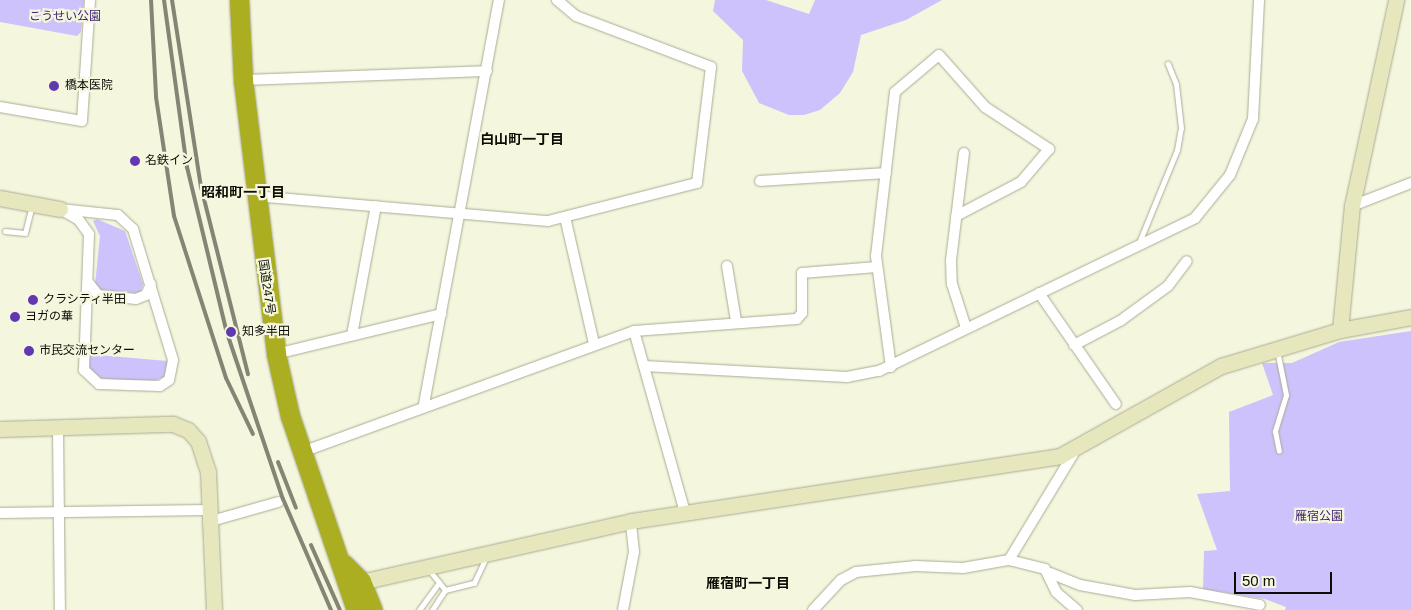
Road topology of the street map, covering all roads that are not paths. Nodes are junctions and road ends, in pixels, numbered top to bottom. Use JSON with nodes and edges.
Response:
{"nodes":[{"id":1,"x":90,"y":0,"type":"edge"},
{"id":2,"x":239,"y":0,"type":"edge"},
{"id":3,"x":499,"y":0,"type":"edge"},
{"id":4,"x":558,"y":0,"type":"edge"},
{"id":5,"x":1259,"y":0,"type":"edge"},
{"id":6,"x":1396,"y":0,"type":"edge"},
{"id":7,"x":1168,"y":64,"type":"dead end"},
{"id":8,"x":487,"y":70,"type":"junction"},
{"id":9,"x":243,"y":80,"type":"junction"},
{"id":10,"x":0,"y":107,"type":"edge"},
{"id":11,"x":964,"y":153,"type":"dead end"},
{"id":12,"x":886,"y":173,"type":"junction"},
{"id":13,"x":760,"y":181,"type":"dead end"},
{"id":14,"x":1411,"y":183,"type":"edge"},
{"id":15,"x":255,"y":196,"type":"junction"},
{"id":16,"x":0,"y":198,"type":"edge"},
{"id":17,"x":32,"y":204,"type":"junction"},
{"id":18,"x":376,"y":206,"type":"junction"},
{"id":19,"x":1352,"y":206,"type":"junction"},
{"id":20,"x":60,"y":209,"type":"junction"},
{"id":21,"x":462,"y":214,"type":"junction"},
{"id":22,"x":956,"y":216,"type":"junction"},
{"id":23,"x":565,"y":217,"type":"junction"},
{"id":24,"x":5,"y":232,"type":"dead end"},
{"id":25,"x":1138,"y":245,"type":"junction"},
{"id":26,"x":1187,"y":261,"type":"dead end"},
{"id":27,"x":727,"y":266,"type":"dead end"},
{"id":28,"x":877,"y":267,"type":"junction"},
{"id":29,"x":88,"y":280,"type":"junction"},
{"id":30,"x":151,"y":284,"type":"junction"},
{"id":31,"x":1038,"y":293,"type":"junction"},
{"id":32,"x":441,"y":314,"type":"junction"},
{"id":33,"x":1411,"y":317,"type":"edge"},
{"id":34,"x":736,"y":321,"type":"junction"},
{"id":35,"x":966,"y":328,"type":"junction"},
{"id":36,"x":1340,"y":330,"type":"junction"},
{"id":37,"x":634,"y":331,"type":"junction"},
{"id":38,"x":352,"y":335,"type":"junction"},
{"id":39,"x":594,"y":344,"type":"junction"},
{"id":40,"x":1074,"y":345,"type":"junction"},
{"id":41,"x":1276,"y":348,"type":"junction"},
{"id":42,"x":276,"y":354,"type":"junction"},
{"id":43,"x":644,"y":366,"type":"junction"},
{"id":44,"x":891,"y":367,"type":"junction"},
{"id":45,"x":424,"y":404,"type":"junction"},
{"id":46,"x":1116,"y":404,"type":"dead end"},
{"id":47,"x":58,"y":428,"type":"junction"},
{"id":48,"x":0,"y":429,"type":"edge"},
{"id":49,"x":1075,"y":451,"type":"junction"},
{"id":50,"x":1279,"y":451,"type":"dead end"},
{"id":51,"x":302,"y":452,"type":"junction"},
{"id":52,"x":278,"y":502,"type":"dead end"},
{"id":53,"x":58,"y":512,"type":"junction"},
{"id":54,"x":0,"y":513,"type":"edge"},
{"id":55,"x":685,"y":513,"type":"junction"},
{"id":56,"x":208,"y":516,"type":"junction"},
{"id":57,"x":631,"y":521,"type":"junction"},
{"id":58,"x":488,"y":552,"type":"junction"},
{"id":59,"x":1009,"y":560,"type":"junction"},
{"id":60,"x":425,"y":566,"type":"junction"},
{"id":61,"x":1050,"y":573,"type":"junction"},
{"id":62,"x":439,"y":582,"type":"junction"},
{"id":63,"x":353,"y":583,"type":"junction"},
{"id":64,"x":445,"y":590,"type":"junction"},
{"id":65,"x":1260,"y":605,"type":"dead end"},
{"id":66,"x":60,"y":610,"type":"edge"},
{"id":67,"x":214,"y":610,"type":"edge"},
{"id":68,"x":356,"y":610,"type":"edge"},
{"id":69,"x":373,"y":610,"type":"edge"},
{"id":70,"x":419,"y":610,"type":"edge"},
{"id":71,"x":432,"y":610,"type":"edge"},
{"id":72,"x":624,"y":610,"type":"edge"},
{"id":73,"x":813,"y":610,"type":"edge"},
{"id":74,"x":1078,"y":610,"type":"edge"}],
"edges":[{"from":1,"to":10,"type":"street"},
{"from":2,"to":9,"type":"highway","name":"国道247号"},
{"from":3,"to":8,"type":"street"},
{"from":4,"to":23,"type":"street"},
{"from":5,"to":25,"type":"street"},
{"from":6,"to":19,"type":"street"},
{"from":7,"to":25,"type":"lane"},
{"from":8,"to":9,"type":"street"},
{"from":8,"to":21,"type":"street"},
{"from":9,"to":15,"type":"highway","name":"国道247号"},
{"from":11,"to":22,"type":"street"},
{"from":12,"to":13,"type":"street"},
{"from":12,"to":22,"type":"street"},
{"from":12,"to":28,"type":"street"},
{"from":14,"to":19,"type":"street"},
{"from":15,"to":18,"type":"street"},
{"from":15,"to":42,"type":"highway","name":"国道247号"},
{"from":16,"to":17,"type":"street"},
{"from":17,"to":20,"type":"street"},
{"from":17,"to":24,"type":"lane"},
{"from":18,"to":21,"type":"street"},
{"from":18,"to":38,"type":"street"},
{"from":19,"to":36,"type":"street"},
{"from":20,"to":29,"type":"street"},
{"from":20,"to":30,"type":"street"},
{"from":21,"to":23,"type":"street"},
{"from":21,"to":32,"type":"street"},
{"from":22,"to":35,"type":"street"},
{"from":23,"to":39,"type":"street"},
{"from":25,"to":31,"type":"street"},
{"from":26,"to":40,"type":"street"},
{"from":27,"to":34,"type":"street"},
{"from":28,"to":34,"type":"street"},
{"from":28,"to":44,"type":"street"},
{"from":29,"to":30,"type":"street"},
{"from":29,"to":30,"type":"street"},
{"from":31,"to":35,"type":"street"},
{"from":31,"to":40,"type":"street"},
{"from":32,"to":38,"type":"street"},
{"from":32,"to":45,"type":"street"},
{"from":33,"to":36,"type":"street"},
{"from":34,"to":37,"type":"street"},
{"from":35,"to":44,"type":"street"},
{"from":36,"to":41,"type":"street"},
{"from":37,"to":39,"type":"street"},
{"from":37,"to":43,"type":"street"},
{"from":38,"to":42,"type":"street"},
{"from":39,"to":45,"type":"street"},
{"from":40,"to":46,"type":"street"},
{"from":41,"to":49,"type":"street"},
{"from":41,"to":50,"type":"lane"},
{"from":42,"to":51,"type":"highway","name":"国道247号"},
{"from":43,"to":44,"type":"street"},
{"from":43,"to":55,"type":"street"},
{"from":45,"to":51,"type":"street"},
{"from":47,"to":48,"type":"street"},
{"from":47,"to":53,"type":"street"},
{"from":47,"to":56,"type":"street"},
{"from":49,"to":55,"type":"street"},
{"from":49,"to":59,"type":"street"},
{"from":51,"to":63,"type":"highway","name":"国道247号"},
{"from":52,"to":56,"type":"street"},
{"from":53,"to":54,"type":"street"},
{"from":53,"to":56,"type":"street"},
{"from":53,"to":66,"type":"street"},
{"from":55,"to":57,"type":"street"},
{"from":56,"to":67,"type":"street"},
{"from":57,"to":58,"type":"street"},
{"from":57,"to":72,"type":"street"},
{"from":58,"to":60,"type":"street"},
{"from":58,"to":64,"type":"lane"},
{"from":59,"to":61,"type":"street"},
{"from":59,"to":73,"type":"street"},
{"from":60,"to":62,"type":"lane"},
{"from":60,"to":63,"type":"street"},
{"from":61,"to":65,"type":"street"},
{"from":61,"to":74,"type":"street"},
{"from":62,"to":64,"type":"lane"},
{"from":62,"to":70,"type":"lane"},
{"from":63,"to":68,"type":"highway","name":"国道247号"},
{"from":63,"to":69,"type":"highway","name":"国道247号"},
{"from":64,"to":71,"type":"lane"}]}
